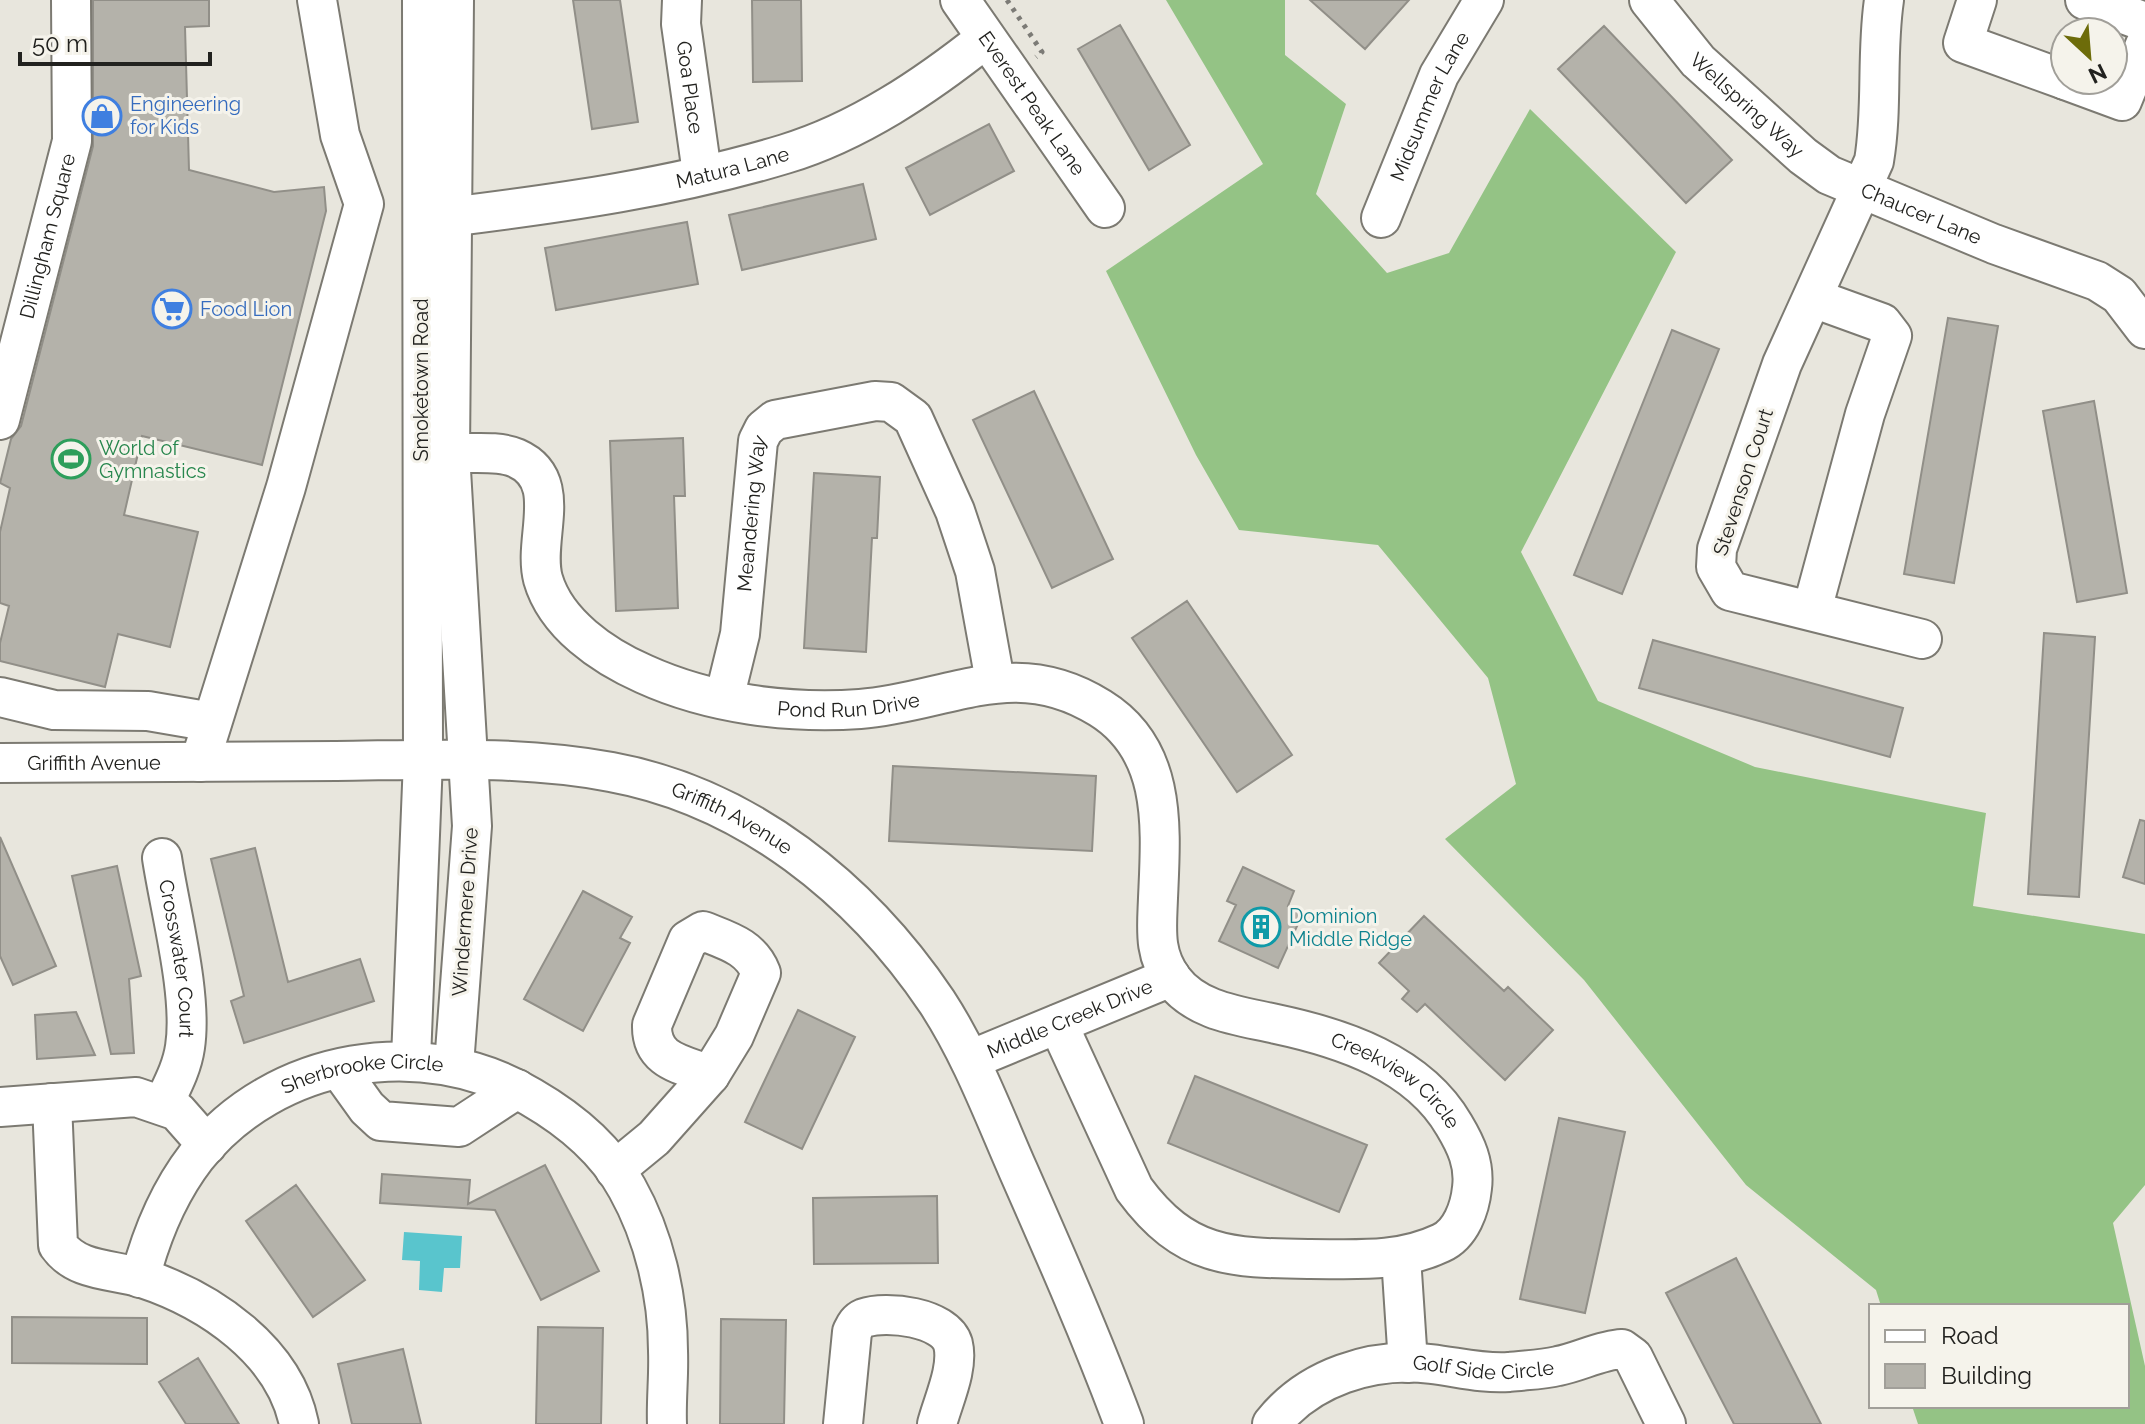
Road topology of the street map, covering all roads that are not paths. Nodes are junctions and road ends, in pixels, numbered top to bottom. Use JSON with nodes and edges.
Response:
{"nodes":[{"id":1,"x":71,"y":0,"type":"edge"},
{"id":2,"x":317,"y":0,"type":"edge"},
{"id":3,"x":422,"y":0,"type":"edge"},
{"id":4,"x":454,"y":0,"type":"edge"},
{"id":5,"x":682,"y":0,"type":"edge"},
{"id":6,"x":960,"y":0,"type":"edge"},
{"id":7,"x":1484,"y":0,"type":"edge"},
{"id":8,"x":1649,"y":0,"type":"edge"},
{"id":9,"x":1884,"y":0,"type":"edge"},
{"id":10,"x":1977,"y":0,"type":"edge"},
{"id":11,"x":2085,"y":0,"type":"edge"},
{"id":12,"x":2145,"y":22,"type":"edge"},
{"id":13,"x":985,"y":39,"type":"junction"},
{"id":14,"x":2145,"y":45,"type":"edge"},
{"id":15,"x":2049,"y":74,"type":"edge"},
{"id":16,"x":2129,"y":84,"type":"edge"},
{"id":17,"x":702,"y":173,"type":"junction"},
{"id":18,"x":1862,"y":190,"type":"junction"},
{"id":19,"x":1105,"y":208,"type":"dead end"},
{"id":20,"x":449,"y":217,"type":"junction"},
{"id":21,"x":1381,"y":218,"type":"dead end"},
{"id":22,"x":1813,"y":298,"type":"junction"},
{"id":23,"x":2145,"y":329,"type":"edge"},
{"id":24,"x":0,"y":420,"type":"edge"},
{"id":25,"x":450,"y":453,"type":"junction"},
{"id":26,"x":1812,"y":610,"type":"junction"},
{"id":27,"x":1922,"y":639,"type":"dead end"},
{"id":28,"x":995,"y":681,"type":"junction"},
{"id":29,"x":0,"y":697,"type":"edge"},
{"id":30,"x":724,"y":699,"type":"junction"},
{"id":31,"x":212,"y":722,"type":"junction"},
{"id":32,"x":471,"y":759,"type":"junction"},
{"id":33,"x":423,"y":760,"type":"junction"},
{"id":34,"x":200,"y":762,"type":"junction"},
{"id":35,"x":0,"y":763,"type":"edge"},
{"id":36,"x":162,"y":858,"type":"dead end"},
{"id":37,"x":1171,"y":977,"type":"junction"},
{"id":38,"x":1058,"y":1024,"type":"junction"},
{"id":39,"x":411,"y":1059,"type":"junction"},
{"id":40,"x":970,"y":1060,"type":"junction"},
{"id":41,"x":454,"y":1065,"type":"junction"},
{"id":42,"x":339,"y":1069,"type":"junction"},
{"id":43,"x":710,"y":1075,"type":"dead end"},
{"id":44,"x":517,"y":1089,"type":"junction"},
{"id":45,"x":52,"y":1103,"type":"junction"},
{"id":46,"x":163,"y":1105,"type":"junction"},
{"id":47,"x":0,"y":1107,"type":"edge"},
{"id":48,"x":207,"y":1145,"type":"junction"},
{"id":49,"x":615,"y":1170,"type":"junction"},
{"id":50,"x":1401,"y":1257,"type":"junction"},
{"id":51,"x":140,"y":1278,"type":"junction"},
{"id":52,"x":1408,"y":1363,"type":"junction"},
{"id":53,"x":299,"y":1424,"type":"edge"},
{"id":54,"x":667,"y":1424,"type":"edge"},
{"id":55,"x":843,"y":1424,"type":"edge"},
{"id":56,"x":937,"y":1424,"type":"edge"},
{"id":57,"x":1124,"y":1424,"type":"edge"},
{"id":58,"x":1272,"y":1424,"type":"edge"},
{"id":59,"x":1666,"y":1424,"type":"edge"}],
"edges":[{"from":1,"to":24,"type":"street","name":"Dillingham Square"},
{"from":2,"to":31,"type":"street"},
{"from":3,"to":33,"type":"street","name":"Smoketown Road"},
{"from":4,"to":20,"type":"street","name":"Smoketown Road"},
{"from":5,"to":17,"type":"street","name":"Goa Place"},
{"from":6,"to":13,"type":"street","name":"Everest Peak Lane"},
{"from":7,"to":21,"type":"street","name":"Midsummer Lane"},
{"from":8,"to":18,"type":"street","name":"Wellspring Way"},
{"from":9,"to":18,"type":"street","name":"Chaucer Lane"},
{"from":10,"to":15,"type":"street"},
{"from":11,"to":12,"type":"street"},
{"from":13,"to":17,"type":"street","name":"Matura Lane"},
{"from":13,"to":19,"type":"street","name":"Everest Peak Lane"},
{"from":14,"to":16,"type":"street"},
{"from":17,"to":20,"type":"street","name":"Matura Lane"},
{"from":18,"to":22,"type":"street","name":"Stevenson Court"},
{"from":18,"to":23,"type":"street","name":"Chaucer Lane"},
{"from":20,"to":25,"type":"street","name":"Smoketown Road"},
{"from":22,"to":26,"type":"street"},
{"from":22,"to":26,"type":"street","name":"Stevenson Court"},
{"from":25,"to":30,"type":"street","name":"Pond Run Drive"},
{"from":25,"to":32,"type":"street","name":"Smoketown Road"},
{"from":26,"to":27,"type":"street","name":"Stevenson Court"},
{"from":28,"to":30,"type":"street","name":"Pond Run Drive"},
{"from":28,"to":30,"type":"street","name":"Meandering Way"},
{"from":28,"to":37,"type":"street","name":"Pond Run Drive"},
{"from":29,"to":31,"type":"street"},
{"from":31,"to":34,"type":"street"},
{"from":32,"to":33,"type":"street","name":"Griffith Avenue"},
{"from":32,"to":40,"type":"street","name":"Griffith Avenue"},
{"from":32,"to":41,"type":"street","name":"Windermere Drive"},
{"from":33,"to":34,"type":"street","name":"Griffith Avenue"},
{"from":33,"to":39,"type":"street"},
{"from":34,"to":35,"type":"street","name":"Griffith Avenue"},
{"from":36,"to":46,"type":"street","name":"Crosswater Court"},
{"from":37,"to":38,"type":"street","name":"Middle Creek Drive"},
{"from":37,"to":50,"type":"street","name":"Creekview Circle"},
{"from":38,"to":40,"type":"street","name":"Middle Creek Drive"},
{"from":38,"to":50,"type":"street","name":"Creekview Circle"},
{"from":39,"to":41,"type":"street","name":"Sherbrooke Circle"},
{"from":39,"to":42,"type":"street","name":"Sherbrooke Circle"},
{"from":40,"to":57,"type":"street","name":"Griffith Avenue"},
{"from":41,"to":44,"type":"street","name":"Sherbrooke Circle"},
{"from":42,"to":44,"type":"street"},
{"from":42,"to":48,"type":"street","name":"Sherbrooke Circle"},
{"from":43,"to":49,"type":"street"},
{"from":44,"to":49,"type":"street","name":"Sherbrooke Circle"},
{"from":45,"to":46,"type":"street"},
{"from":45,"to":47,"type":"street"},
{"from":45,"to":51,"type":"street"},
{"from":46,"to":48,"type":"street"},
{"from":48,"to":51,"type":"street","name":"Sherbrooke Circle"},
{"from":49,"to":54,"type":"street","name":"Sherbrooke Circle"},
{"from":50,"to":52,"type":"street"},
{"from":51,"to":53,"type":"street"},
{"from":52,"to":58,"type":"street","name":"Golf Side Circle"},
{"from":52,"to":59,"type":"street","name":"Golf Side Circle"},
{"from":55,"to":56,"type":"street"}]}
